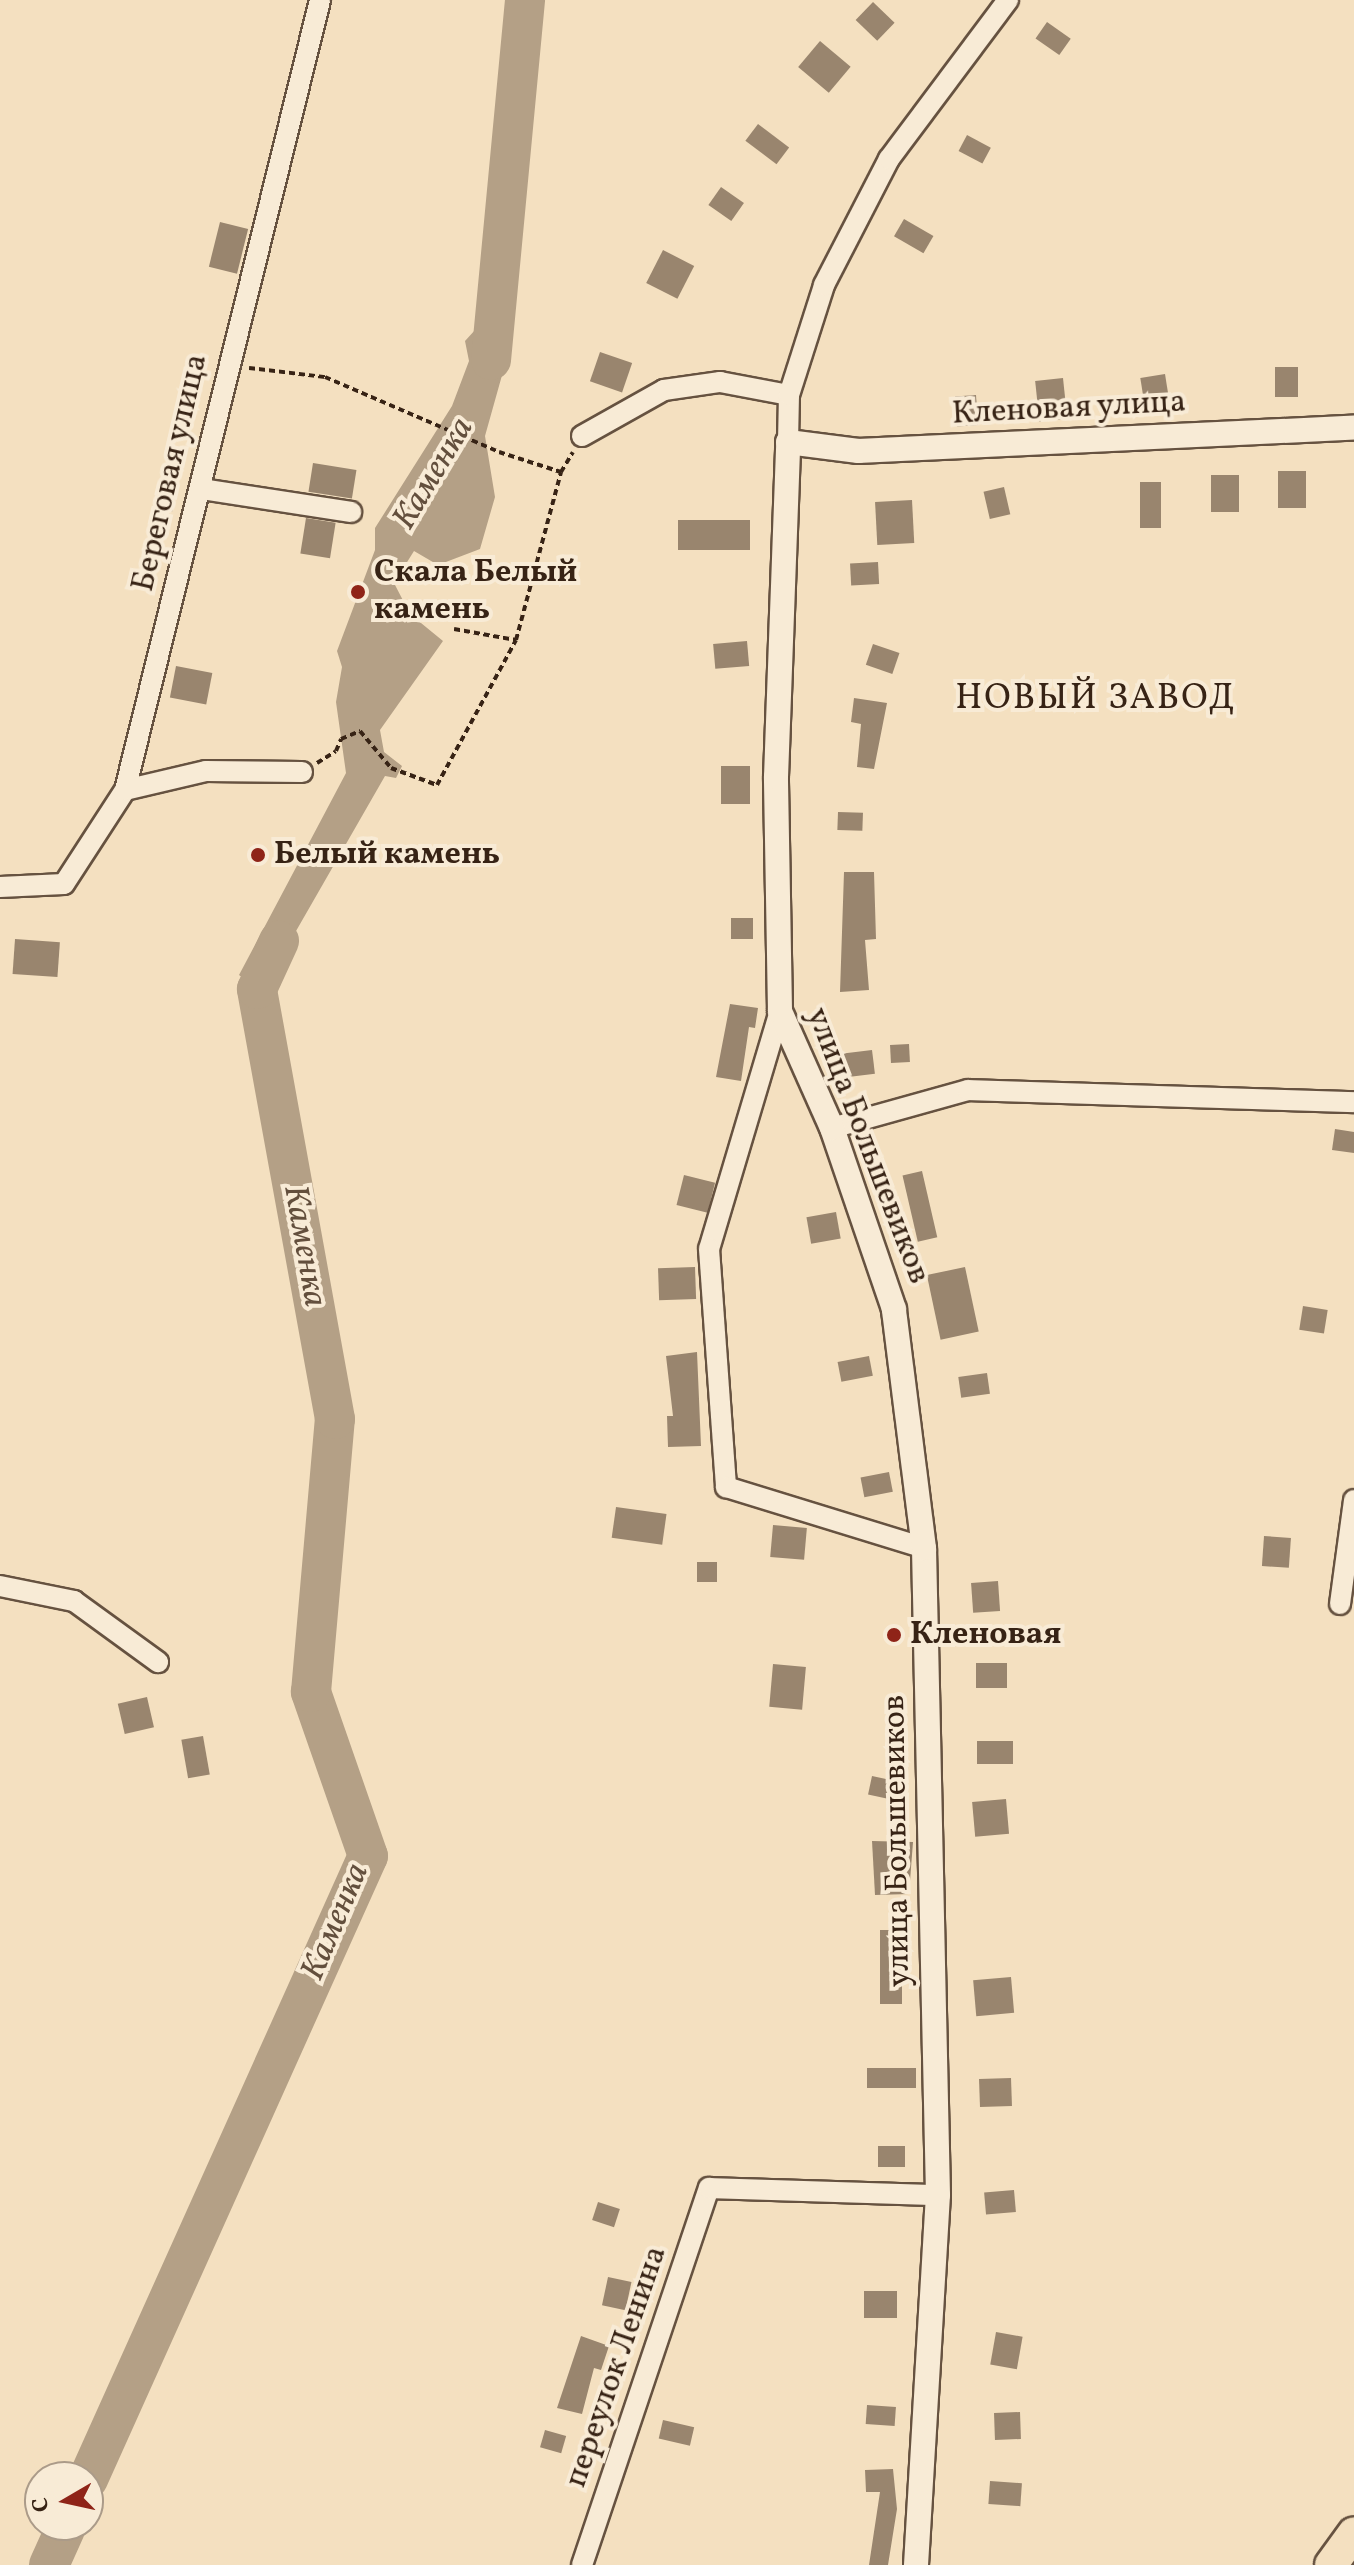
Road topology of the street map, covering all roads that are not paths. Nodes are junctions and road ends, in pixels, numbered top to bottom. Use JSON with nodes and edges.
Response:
{"nodes":[{"id":1,"x":320,"y":0,"type":"edge"},
{"id":2,"x":1008,"y":0,"type":"edge"},
{"id":3,"x":789,"y":395,"type":"junction"},
{"id":4,"x":1354,"y":428,"type":"edge"},
{"id":5,"x":582,"y":436,"type":"road end"},
{"id":6,"x":788,"y":442,"type":"junction"},
{"id":7,"x":201,"y":489,"type":"junction"},
{"id":8,"x":351,"y":512,"type":"dead end"},
{"id":9,"x":302,"y":772,"type":"dead end"},
{"id":10,"x":125,"y":790,"type":"junction"},
{"id":11,"x":0,"y":887,"type":"edge"},
{"id":12,"x":780,"y":1011,"type":"junction"},
{"id":13,"x":1354,"y":1102,"type":"edge"},
{"id":14,"x":832,"y":1128,"type":"junction"},
{"id":15,"x":1354,"y":1500,"type":"edge"},
{"id":16,"x":924,"y":1548,"type":"junction"},
{"id":17,"x":0,"y":1586,"type":"edge"},
{"id":18,"x":1340,"y":1604,"type":"dead end"},
{"id":19,"x":158,"y":1662,"type":"dead end"},
{"id":20,"x":938,"y":2195,"type":"junction"},
{"id":21,"x":1354,"y":2533,"type":"edge"},
{"id":22,"x":582,"y":2565,"type":"edge"},
{"id":23,"x":916,"y":2565,"type":"edge"},
{"id":24,"x":1331,"y":2565,"type":"edge"}],
"edges":[{"from":1,"to":7,"type":"street","name":"Береговая улица"},
{"from":2,"to":3,"type":"street","name":"улица Большевиков"},
{"from":3,"to":5,"type":"street"},
{"from":3,"to":6,"type":"street","name":"улица Большевиков"},
{"from":4,"to":6,"type":"street","name":"Кленовая улица"},
{"from":6,"to":12,"type":"street","name":"улица Большевиков"},
{"from":7,"to":8,"type":"street"},
{"from":7,"to":10,"type":"street","name":"Береговая улица"},
{"from":9,"to":10,"type":"street"},
{"from":10,"to":11,"type":"street","name":"Береговая улица"},
{"from":12,"to":14,"type":"street","name":"улица Большевиков"},
{"from":12,"to":16,"type":"street"},
{"from":13,"to":14,"type":"street"},
{"from":14,"to":16,"type":"street","name":"улица Большевиков"},
{"from":15,"to":18,"type":"street"},
{"from":16,"to":20,"type":"street","name":"улица Большевиков"},
{"from":17,"to":19,"type":"street"},
{"from":20,"to":22,"type":"street","name":"переулок Ленина"},
{"from":20,"to":23,"type":"street","name":"улица Большевиков"},
{"from":21,"to":24,"type":"main road"}]}
